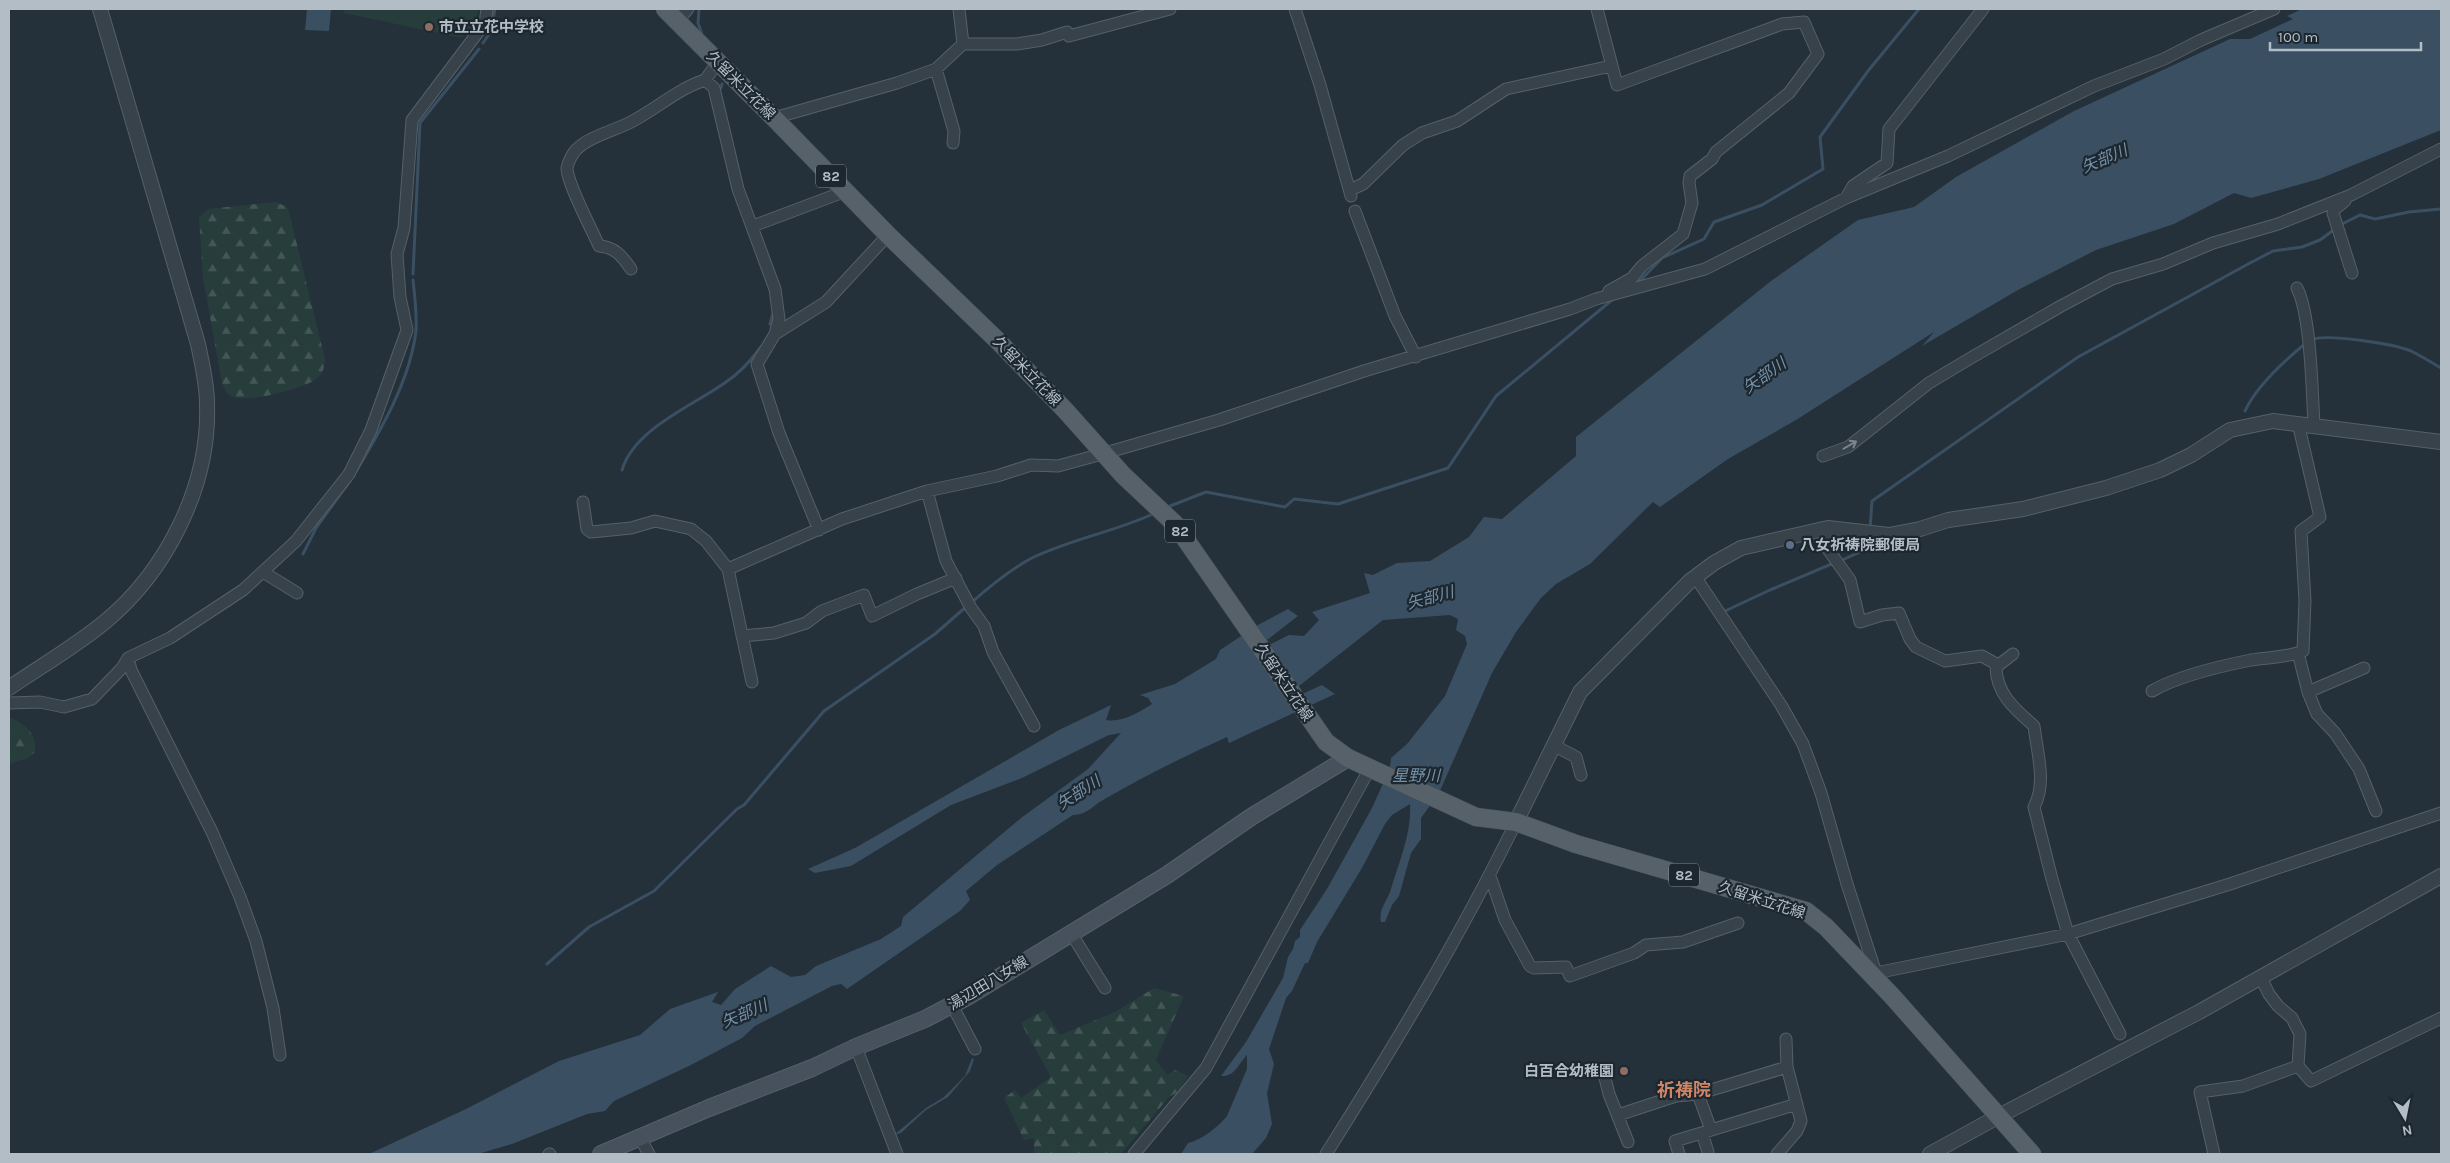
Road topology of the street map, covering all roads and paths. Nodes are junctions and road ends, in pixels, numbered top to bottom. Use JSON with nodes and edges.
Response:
{"nodes":[{"id":1,"x":100,"y":9,"type":"edge"},
{"id":2,"x":487,"y":9,"type":"edge"},
{"id":3,"x":959,"y":9,"type":"edge"},
{"id":4,"x":1170,"y":9,"type":"edge"},
{"id":5,"x":1295,"y":9,"type":"edge"},
{"id":6,"x":1597,"y":9,"type":"edge"},
{"id":7,"x":1983,"y":9,"type":"edge"},
{"id":8,"x":2274,"y":9,"type":"edge"},
{"id":9,"x":676,"y":13,"type":"edge"},
{"id":10,"x":963,"y":44,"type":"junction"},
{"id":11,"x":718,"y":62,"type":"junction"},
{"id":12,"x":1612,"y":68,"type":"junction"},
{"id":13,"x":936,"y":69,"type":"junction"},
{"id":14,"x":705,"y":80,"type":"junction"},
{"id":15,"x":774,"y":118,"type":"junction"},
{"id":16,"x":953,"y":143,"type":"dead end"},
{"id":17,"x":2441,"y":149,"type":"edge"},
{"id":18,"x":846,"y":191,"type":"junction"},
{"id":19,"x":2351,"y":194,"type":"junction"},
{"id":20,"x":1846,"y":198,"type":"junction"},
{"id":21,"x":1355,"y":211,"type":"dead end"},
{"id":22,"x":753,"y":226,"type":"junction"},
{"id":23,"x":888,"y":235,"type":"junction"},
{"id":24,"x":631,"y":269,"type":"dead end"},
{"id":25,"x":2352,"y":272,"type":"dead end"},
{"id":26,"x":2297,"y":288,"type":"dead end"},
{"id":27,"x":1607,"y":298,"type":"junction"},
{"id":28,"x":775,"y":334,"type":"junction"},
{"id":29,"x":1416,"y":357,"type":"junction"},
{"id":30,"x":2298,"y":423,"type":"junction"},
{"id":31,"x":2314,"y":425,"type":"junction"},
{"id":32,"x":2441,"y":442,"type":"edge"},
{"id":33,"x":1102,"y":454,"type":"junction"},
{"id":34,"x":1822,"y":456,"type":"dead end"},
{"id":35,"x":927,"y":491,"type":"junction"},
{"id":36,"x":583,"y":502,"type":"dead end"},
{"id":37,"x":1823,"y":528,"type":"junction"},
{"id":38,"x":819,"y":530,"type":"junction"},
{"id":39,"x":728,"y":570,"type":"junction"},
{"id":40,"x":263,"y":572,"type":"junction"},
{"id":41,"x":956,"y":578,"type":"junction"},
{"id":42,"x":1696,"y":578,"type":"junction"},
{"id":43,"x":297,"y":594,"type":"dead end"},
{"id":44,"x":742,"y":636,"type":"junction"},
{"id":45,"x":2298,"y":653,"type":"junction"},
{"id":46,"x":2013,"y":654,"type":"dead end"},
{"id":47,"x":127,"y":665,"type":"junction"},
{"id":48,"x":1998,"y":665,"type":"junction"},
{"id":49,"x":2364,"y":668,"type":"dead end"},
{"id":50,"x":752,"y":682,"type":"dead end"},
{"id":51,"x":9,"y":688,"type":"edge"},
{"id":52,"x":2152,"y":691,"type":"dead end"},
{"id":53,"x":2308,"y":692,"type":"junction"},
{"id":54,"x":9,"y":703,"type":"edge"},
{"id":55,"x":1034,"y":726,"type":"dead end"},
{"id":56,"x":1553,"y":745,"type":"junction"},
{"id":57,"x":1348,"y":758,"type":"junction"},
{"id":58,"x":1373,"y":769,"type":"junction"},
{"id":59,"x":1581,"y":775,"type":"dead end"},
{"id":60,"x":2376,"y":810,"type":"dead end"},
{"id":61,"x":2441,"y":813,"type":"edge"},
{"id":62,"x":1516,"y":822,"type":"junction"},
{"id":63,"x":1490,"y":876,"type":"junction"},
{"id":64,"x":2441,"y":876,"type":"edge"},
{"id":65,"x":1738,"y":923,"type":"dead end"},
{"id":66,"x":1071,"y":933,"type":"junction"},
{"id":67,"x":2068,"y":934,"type":"junction"},
{"id":68,"x":1873,"y":973,"type":"junction"},
{"id":69,"x":2261,"y":978,"type":"junction"},
{"id":70,"x":1105,"y":988,"type":"dead end"},
{"id":71,"x":952,"y":1005,"type":"junction"},
{"id":72,"x":2441,"y":1018,"type":"edge"},
{"id":73,"x":2120,"y":1034,"type":"dead end"},
{"id":74,"x":1786,"y":1039,"type":"dead end"},
{"id":75,"x":856,"y":1047,"type":"junction"},
{"id":76,"x":975,"y":1049,"type":"dead end"},
{"id":77,"x":280,"y":1055,"type":"dead end"},
{"id":78,"x":2298,"y":1066,"type":"junction"},
{"id":79,"x":1787,"y":1067,"type":"junction"},
{"id":80,"x":1604,"y":1070,"type":"dead end"},
{"id":81,"x":1698,"y":1094,"type":"junction"},
{"id":82,"x":1796,"y":1104,"type":"junction"},
{"id":83,"x":1618,"y":1115,"type":"junction"},
{"id":84,"x":1999,"y":1116,"type":"junction"},
{"id":85,"x":1707,"y":1132,"type":"junction"},
{"id":86,"x":640,"y":1138,"type":"junction"},
{"id":87,"x":1628,"y":1142,"type":"dead end"},
{"id":88,"x":1708,"y":1152,"type":"dead end"},
{"id":89,"x":601,"y":1154,"type":"edge"},
{"id":90,"x":649,"y":1154,"type":"edge"},
{"id":91,"x":897,"y":1154,"type":"edge"},
{"id":92,"x":1134,"y":1154,"type":"edge"},
{"id":93,"x":1326,"y":1154,"type":"edge"},
{"id":94,"x":1679,"y":1154,"type":"edge"},
{"id":95,"x":1776,"y":1154,"type":"edge"},
{"id":96,"x":1930,"y":1154,"type":"edge"},
{"id":97,"x":2032,"y":1154,"type":"edge"},
{"id":98,"x":2214,"y":1154,"type":"edge"}],
"edges":[{"from":1,"to":51,"type":"street"},
{"from":2,"to":40,"type":"street"},
{"from":3,"to":10,"type":"street"},
{"from":4,"to":10,"type":"street"},
{"from":5,"to":12,"type":"street"},
{"from":6,"to":12,"type":"street"},
{"from":7,"to":20,"type":"street"},
{"from":8,"to":20,"type":"street"},
{"from":9,"to":11,"type":"main road","name":"久留米立花線","number":"82"},
{"from":10,"to":13,"type":"street"},
{"from":11,"to":14,"type":"street"},
{"from":11,"to":15,"type":"main road","name":"久留米立花線","number":"82"},
{"from":12,"to":27,"type":"street"},
{"from":13,"to":15,"type":"street"},
{"from":13,"to":16,"type":"street"},
{"from":14,"to":22,"type":"street"},
{"from":14,"to":24,"type":"street"},
{"from":15,"to":18,"type":"main road","name":"久留米立花線","number":"82"},
{"from":17,"to":19,"type":"street"},
{"from":18,"to":22,"type":"street"},
{"from":18,"to":23,"type":"main road","name":"久留米立花線","number":"82"},
{"from":19,"to":25,"type":"street"},
{"from":34,"to":19,"type":"street","one_way":true},
{"from":20,"to":27,"type":"street"},
{"from":21,"to":29,"type":"street"},
{"from":22,"to":28,"type":"street"},
{"from":23,"to":28,"type":"street"},
{"from":23,"to":33,"type":"main road","name":"久留米立花線","number":"82"},
{"from":26,"to":31,"type":"street"},
{"from":27,"to":29,"type":"street"},
{"from":28,"to":38,"type":"street"},
{"from":29,"to":33,"type":"street"},
{"from":30,"to":31,"type":"street"},
{"from":30,"to":37,"type":"street"},
{"from":30,"to":45,"type":"street"},
{"from":31,"to":32,"type":"street"},
{"from":33,"to":35,"type":"street"},
{"from":33,"to":57,"type":"main road","name":"久留米立花線","number":"82"},
{"from":35,"to":38,"type":"street"},
{"from":35,"to":41,"type":"street"},
{"from":36,"to":39,"type":"street"},
{"from":37,"to":42,"type":"street"},
{"from":37,"to":48,"type":"street"},
{"from":38,"to":39,"type":"street"},
{"from":39,"to":44,"type":"street"},
{"from":40,"to":43,"type":"street"},
{"from":40,"to":47,"type":"street"},
{"from":41,"to":44,"type":"street"},
{"from":41,"to":55,"type":"street"},
{"from":42,"to":56,"type":"street"},
{"from":42,"to":68,"type":"street"},
{"from":44,"to":50,"type":"street"},
{"from":45,"to":52,"type":"street"},
{"from":45,"to":53,"type":"street"},
{"from":46,"to":48,"type":"street"},
{"from":47,"to":54,"type":"street"},
{"from":47,"to":77,"type":"street"},
{"from":48,"to":67,"type":"street"},
{"from":49,"to":53,"type":"street"},
{"from":53,"to":60,"type":"street"},
{"from":56,"to":59,"type":"street"},
{"from":56,"to":62,"type":"street"},
{"from":57,"to":58,"type":"main road","name":"久留米立花線","number":"82"},
{"from":57,"to":66,"type":"main road","name":"湯辺田八女線"},
{"from":58,"to":62,"type":"main road","name":"久留米立花線","number":"82"},
{"from":58,"to":92,"type":"street"},
{"from":61,"to":67,"type":"street"},
{"from":62,"to":63,"type":"street"},
{"from":62,"to":68,"type":"main road","name":"久留米立花線","number":"82"},
{"from":63,"to":65,"type":"street"},
{"from":63,"to":93,"type":"street"},
{"from":64,"to":69,"type":"street"},
{"from":66,"to":70,"type":"street"},
{"from":66,"to":71,"type":"main road","name":"湯辺田八女線"},
{"from":67,"to":68,"type":"street"},
{"from":67,"to":73,"type":"street"},
{"from":68,"to":84,"type":"main road","name":"久留米立花線","number":"82"},
{"from":69,"to":78,"type":"street"},
{"from":69,"to":84,"type":"street"},
{"from":71,"to":75,"type":"main road","name":"湯辺田八女線"},
{"from":71,"to":76,"type":"street"},
{"from":72,"to":78,"type":"street"},
{"from":74,"to":79,"type":"street"},
{"from":75,"to":86,"type":"main road","name":"湯辺田八女線"},
{"from":75,"to":91,"type":"street"},
{"from":78,"to":98,"type":"street"},
{"from":79,"to":81,"type":"street"},
{"from":79,"to":82,"type":"street"},
{"from":80,"to":83,"type":"street"},
{"from":81,"to":83,"type":"street"},
{"from":81,"to":85,"type":"street"},
{"from":82,"to":85,"type":"street"},
{"from":82,"to":95,"type":"street"},
{"from":83,"to":87,"type":"street"},
{"from":84,"to":96,"type":"street"},
{"from":84,"to":97,"type":"main road","name":"久留米立花線","number":"82"},
{"from":85,"to":88,"type":"street"},
{"from":85,"to":94,"type":"street"},
{"from":86,"to":89,"type":"main road","name":"湯辺田八女線"},
{"from":86,"to":90,"type":"street"}]}
